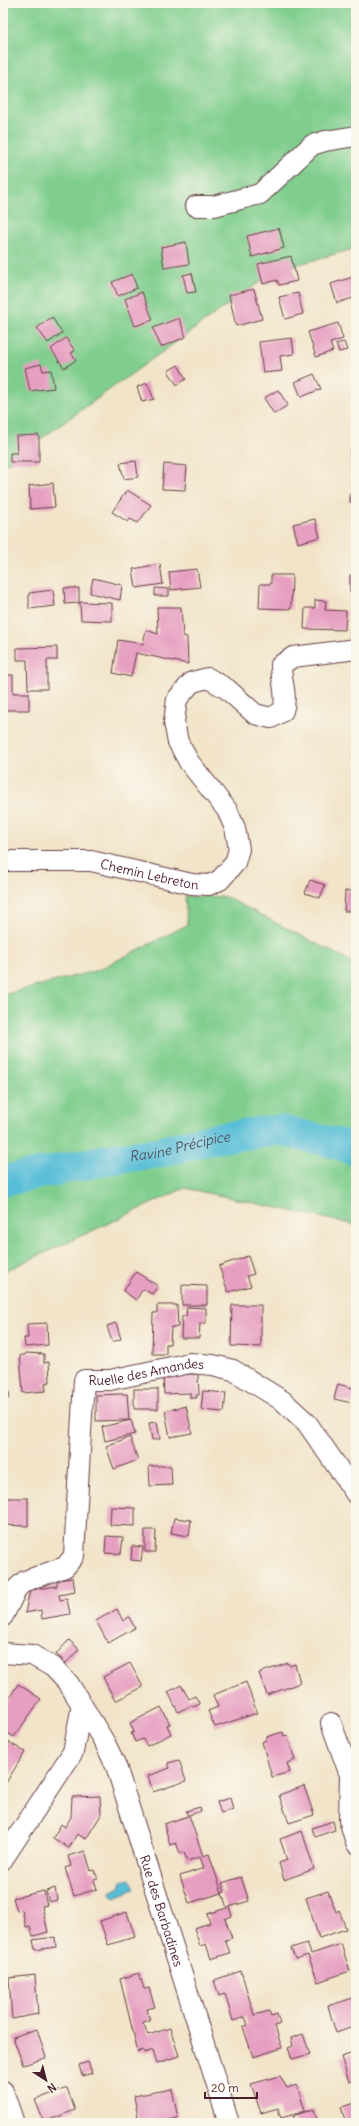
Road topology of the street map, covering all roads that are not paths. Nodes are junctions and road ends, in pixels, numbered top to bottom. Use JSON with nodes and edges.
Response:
{"nodes":[{"id":1,"x":356,"y":136,"type":"edge"},
{"id":2,"x":196,"y":206,"type":"dead end"},
{"id":3,"x":356,"y":649,"type":"edge"},
{"id":4,"x":3,"y":861,"type":"edge"},
{"id":5,"x":356,"y":1494,"type":"edge"},
{"id":6,"x":3,"y":1616,"type":"edge"},
{"id":7,"x":3,"y":1653,"type":"edge"},
{"id":8,"x":82,"y":1705,"type":"junction"},
{"id":9,"x":331,"y":1723,"type":"dead end"},
{"id":10,"x":356,"y":1843,"type":"edge"},
{"id":11,"x":3,"y":1859,"type":"edge"},
{"id":12,"x":3,"y":2092,"type":"edge"},
{"id":13,"x":14,"y":2123,"type":"edge"},
{"id":14,"x":229,"y":2123,"type":"edge"}],
"edges":[{"from":1,"to":2,"type":"street"},
{"from":3,"to":4,"type":"street","name":"Chemin Lebreton"},
{"from":5,"to":6,"type":"street","name":"Ruelle des Amandes"},
{"from":7,"to":8,"type":"street","name":"Rue des Barbadines"},
{"from":8,"to":11,"type":"street"},
{"from":8,"to":14,"type":"street","name":"Rue des Barbadines"},
{"from":9,"to":10,"type":"street"},
{"from":12,"to":13,"type":"street"}]}
